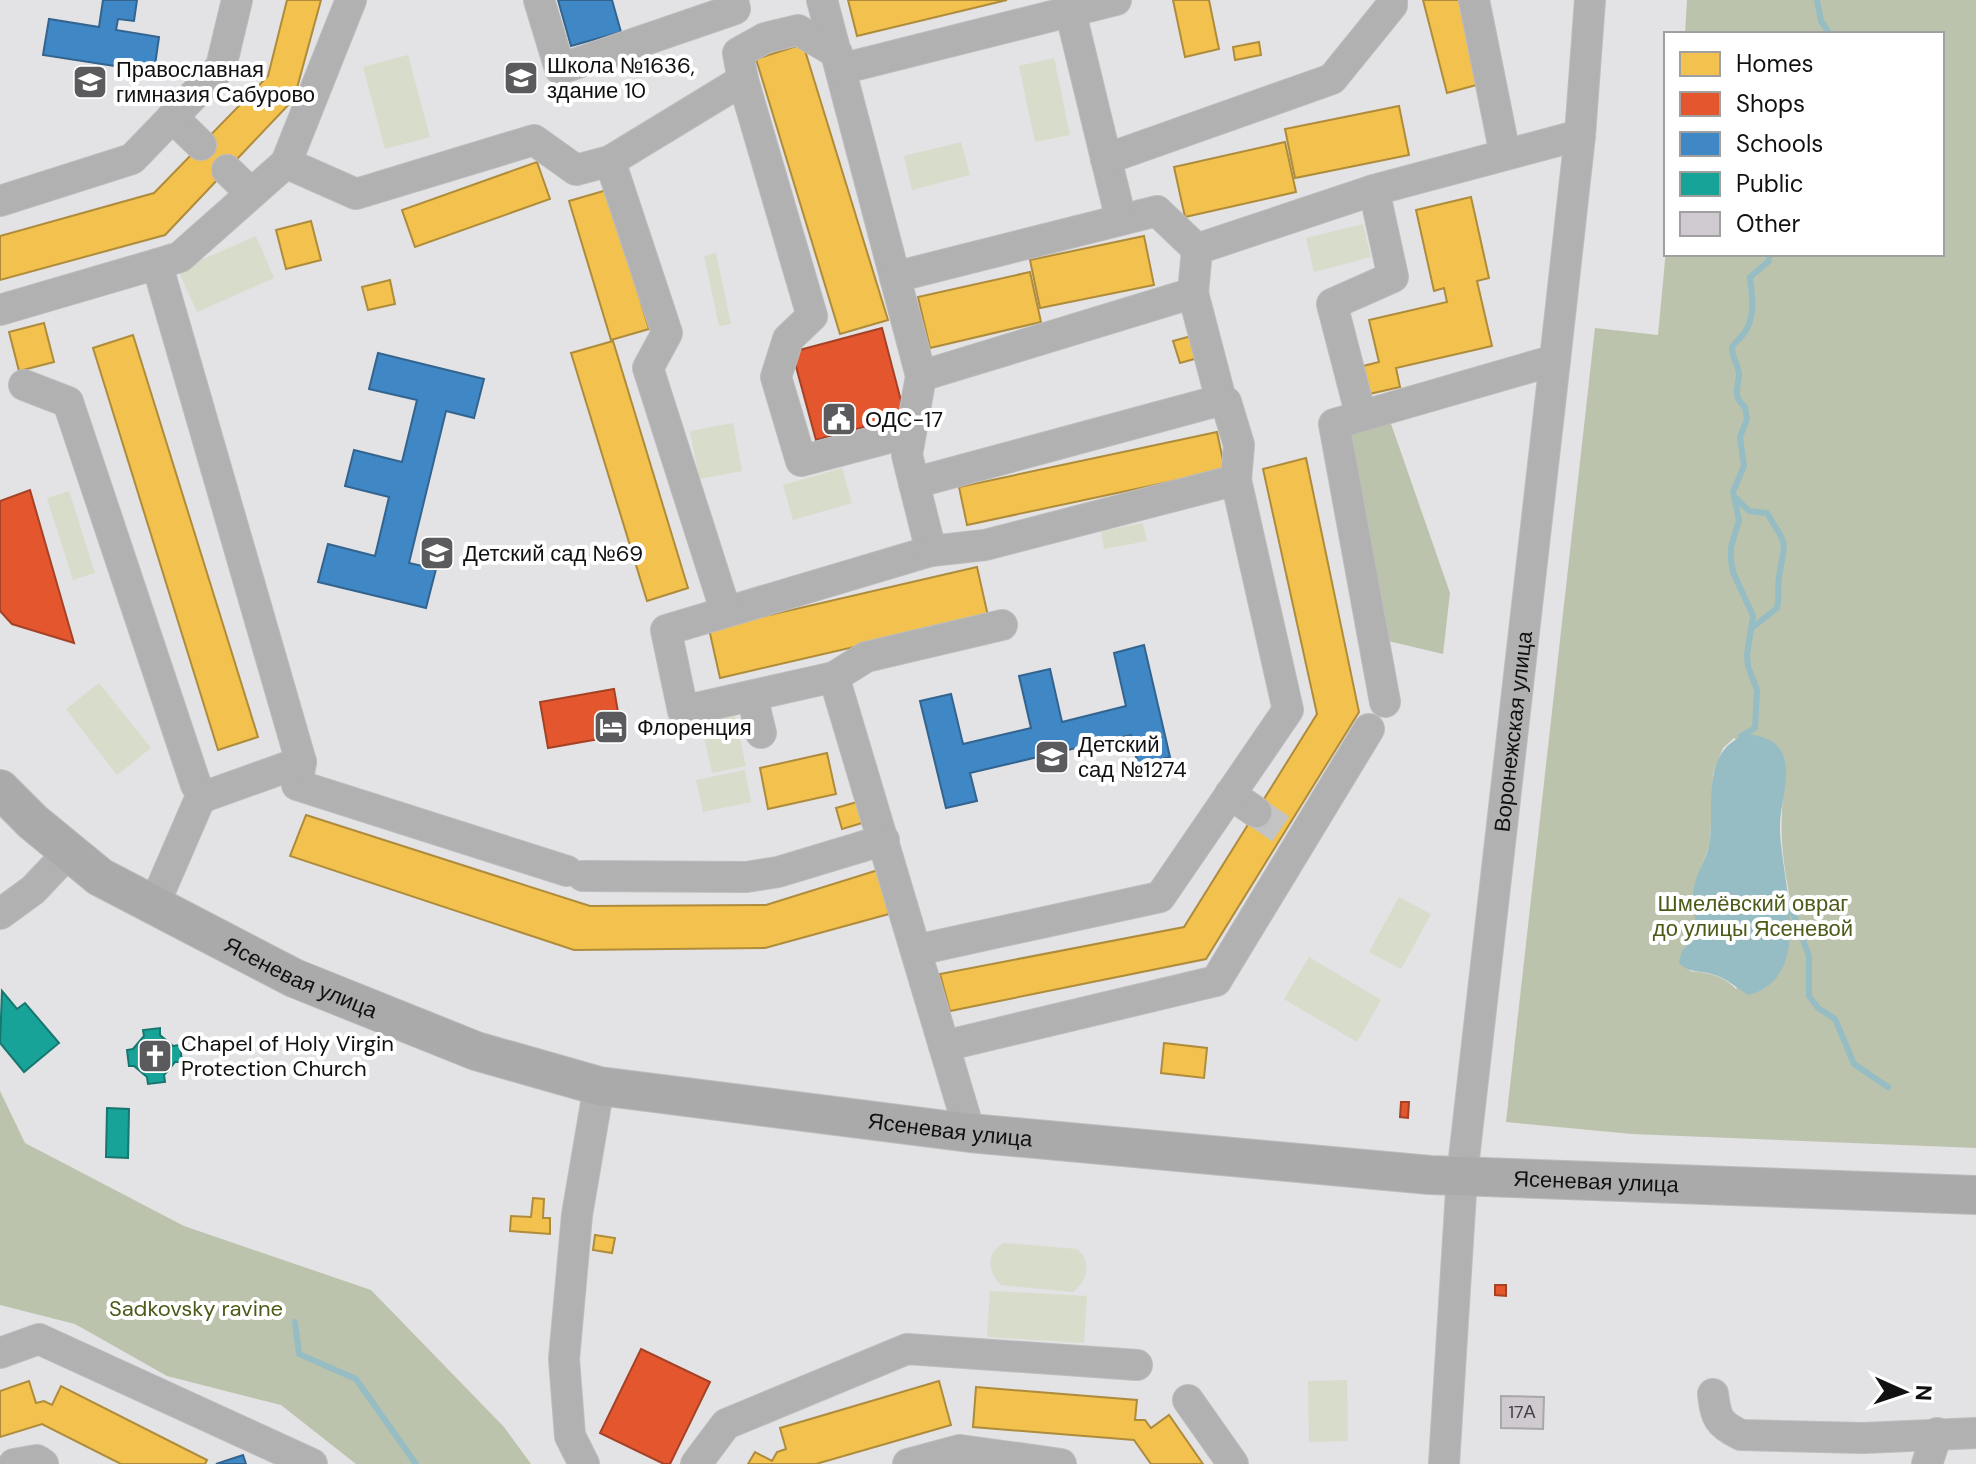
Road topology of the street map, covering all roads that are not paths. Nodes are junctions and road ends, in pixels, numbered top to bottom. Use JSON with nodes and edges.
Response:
{"nodes":[{"id":1,"x":237,"y":0,"type":"edge"},
{"id":2,"x":351,"y":0,"type":"edge"},
{"id":3,"x":539,"y":0,"type":"edge"},
{"id":4,"x":733,"y":0,"type":"edge"},
{"id":5,"x":822,"y":0,"type":"edge"},
{"id":6,"x":1116,"y":0,"type":"edge"},
{"id":7,"x":1392,"y":0,"type":"edge"},
{"id":8,"x":1474,"y":0,"type":"edge"},
{"id":9,"x":1590,"y":0,"type":"edge"},
{"id":10,"x":1070,"y":10,"type":"junction"},
{"id":11,"x":839,"y":61,"type":"junction"},
{"id":12,"x":743,"y":80,"type":"junction"},
{"id":13,"x":172,"y":117,"type":"junction"},
{"id":14,"x":1580,"y":135,"type":"junction"},
{"id":15,"x":201,"y":145,"type":"dead end"},
{"id":16,"x":1505,"y":154,"type":"junction"},
{"id":17,"x":1106,"y":159,"type":"junction"},
{"id":18,"x":610,"y":161,"type":"junction"},
{"id":19,"x":286,"y":163,"type":"junction"},
{"id":20,"x":227,"y":170,"type":"dead end"},
{"id":21,"x":1374,"y":190,"type":"junction"},
{"id":22,"x":251,"y":193,"type":"junction"},
{"id":23,"x":0,"y":201,"type":"edge"},
{"id":24,"x":1121,"y":220,"type":"junction"},
{"id":25,"x":1197,"y":249,"type":"junction"},
{"id":26,"x":157,"y":264,"type":"junction"},
{"id":27,"x":895,"y":277,"type":"junction"},
{"id":28,"x":1193,"y":293,"type":"junction"},
{"id":29,"x":0,"y":310,"type":"edge"},
{"id":30,"x":1555,"y":360,"type":"junction"},
{"id":31,"x":921,"y":376,"type":"junction"},
{"id":32,"x":24,"y":385,"type":"dead end"},
{"id":33,"x":1221,"y":400,"type":"junction"},
{"id":34,"x":1361,"y":416,"type":"junction"},
{"id":35,"x":911,"y":432,"type":"junction"},
{"id":36,"x":1236,"y":480,"type":"junction"},
{"id":37,"x":914,"y":483,"type":"junction"},
{"id":38,"x":931,"y":551,"type":"junction"},
{"id":39,"x":726,"y":612,"type":"junction"},
{"id":40,"x":1002,"y":625,"type":"dead end"},
{"id":41,"x":834,"y":677,"type":"junction"},
{"id":42,"x":752,"y":696,"type":"junction"},
{"id":43,"x":1385,"y":702,"type":"dead end"},
{"id":44,"x":1369,"y":729,"type":"dead end"},
{"id":45,"x":761,"y":733,"type":"dead end"},
{"id":46,"x":301,"y":762,"type":"junction"},
{"id":47,"x":0,"y":790,"type":"edge"},
{"id":48,"x":1230,"y":794,"type":"junction"},
{"id":49,"x":206,"y":796,"type":"junction"},
{"id":50,"x":1256,"y":812,"type":"tunnel mouth"},
{"id":51,"x":884,"y":840,"type":"junction"},
{"id":52,"x":69,"y":852,"type":"junction"},
{"id":53,"x":154,"y":905,"type":"junction"},
{"id":54,"x":0,"y":914,"type":"edge"},
{"id":55,"x":917,"y":950,"type":"junction"},
{"id":56,"x":944,"y":1046,"type":"junction"},
{"id":57,"x":599,"y":1086,"type":"junction"},
{"id":58,"x":970,"y":1133,"type":"junction"},
{"id":59,"x":1462,"y":1176,"type":"junction"},
{"id":60,"x":1976,"y":1195,"type":"edge"},
{"id":61,"x":0,"y":1353,"type":"edge"},
{"id":62,"x":1137,"y":1365,"type":"dead end"},
{"id":63,"x":1718,"y":1394,"type":"dead end"},
{"id":64,"x":1188,"y":1400,"type":"dead end"},
{"id":65,"x":1937,"y":1433,"type":"junction"},
{"id":66,"x":1976,"y":1433,"type":"edge"},
{"id":67,"x":1863,"y":1451,"type":"edge"},
{"id":68,"x":14,"y":1464,"type":"edge"},
{"id":69,"x":43,"y":1464,"type":"edge"},
{"id":70,"x":312,"y":1464,"type":"edge"},
{"id":71,"x":584,"y":1464,"type":"edge"},
{"id":72,"x":696,"y":1464,"type":"edge"},
{"id":73,"x":908,"y":1464,"type":"edge"},
{"id":74,"x":1061,"y":1464,"type":"edge"},
{"id":75,"x":1233,"y":1464,"type":"edge"},
{"id":76,"x":1444,"y":1464,"type":"edge"},
{"id":77,"x":1927,"y":1464,"type":"edge"}],
"edges":[{"from":1,"to":13,"type":"street"},
{"from":2,"to":19,"type":"street"},
{"from":3,"to":4,"type":"street"},
{"from":5,"to":11,"type":"street"},
{"from":6,"to":10,"type":"street"},
{"from":7,"to":17,"type":"street"},
{"from":8,"to":16,"type":"street"},
{"from":9,"to":14,"type":"street","name":"Воронежская улица"},
{"from":10,"to":11,"type":"street"},
{"from":10,"to":17,"type":"street"},
{"from":11,"to":12,"type":"street"},
{"from":11,"to":27,"type":"street"},
{"from":12,"to":18,"type":"street"},
{"from":12,"to":35,"type":"street"},
{"from":13,"to":15,"type":"street"},
{"from":13,"to":23,"type":"street"},
{"from":14,"to":16,"type":"street"},
{"from":14,"to":30,"type":"street","name":"Воронежская улица"},
{"from":16,"to":21,"type":"street"},
{"from":17,"to":24,"type":"street"},
{"from":18,"to":19,"type":"street"},
{"from":18,"to":39,"type":"street"},
{"from":19,"to":22,"type":"street"},
{"from":20,"to":22,"type":"street"},
{"from":21,"to":25,"type":"street"},
{"from":21,"to":34,"type":"street"},
{"from":22,"to":26,"type":"street"},
{"from":24,"to":25,"type":"street"},
{"from":24,"to":27,"type":"street"},
{"from":25,"to":28,"type":"street"},
{"from":26,"to":29,"type":"street"},
{"from":26,"to":46,"type":"street"},
{"from":27,"to":31,"type":"street"},
{"from":28,"to":31,"type":"street"},
{"from":28,"to":33,"type":"street"},
{"from":30,"to":34,"type":"street"},
{"from":30,"to":59,"type":"street","name":"Воронежская улица"},
{"from":31,"to":35,"type":"street"},
{"from":32,"to":49,"type":"street"},
{"from":33,"to":36,"type":"street"},
{"from":33,"to":37,"type":"street"},
{"from":34,"to":43,"type":"street"},
{"from":35,"to":37,"type":"street"},
{"from":36,"to":38,"type":"street"},
{"from":36,"to":48,"type":"street"},
{"from":37,"to":38,"type":"street"},
{"from":38,"to":39,"type":"street"},
{"from":39,"to":42,"type":"street"},
{"from":40,"to":41,"type":"street"},
{"from":41,"to":42,"type":"street"},
{"from":41,"to":51,"type":"street"},
{"from":42,"to":45,"type":"street"},
{"from":44,"to":56,"type":"street"},
{"from":46,"to":49,"type":"street"},
{"from":46,"to":51,"type":"street"},
{"from":47,"to":52,"type":"main road","name":"Ясеневая улица"},
{"from":48,"to":50,"type":"street"},
{"from":48,"to":55,"type":"street"},
{"from":49,"to":53,"type":"street"},
{"from":51,"to":55,"type":"street"},
{"from":52,"to":53,"type":"main road","name":"Ясеневая улица"},
{"from":52,"to":54,"type":"street"},
{"from":53,"to":57,"type":"main road","name":"Ясеневая улица"},
{"from":55,"to":56,"type":"street"},
{"from":56,"to":58,"type":"street"},
{"from":57,"to":58,"type":"main road","name":"Ясеневая улица"},
{"from":57,"to":71,"type":"street"},
{"from":58,"to":59,"type":"main road","name":"Ясеневая улица"},
{"from":59,"to":60,"type":"main road","name":"Ясеневая улица"},
{"from":59,"to":76,"type":"street","name":"Воронежская улица"},
{"from":61,"to":70,"type":"street"},
{"from":62,"to":72,"type":"street"},
{"from":63,"to":67,"type":"street"},
{"from":64,"to":75,"type":"street"},
{"from":65,"to":66,"type":"street"},
{"from":65,"to":67,"type":"street"},
{"from":65,"to":77,"type":"street"},
{"from":68,"to":69,"type":"street"},
{"from":73,"to":74,"type":"street"}]}
